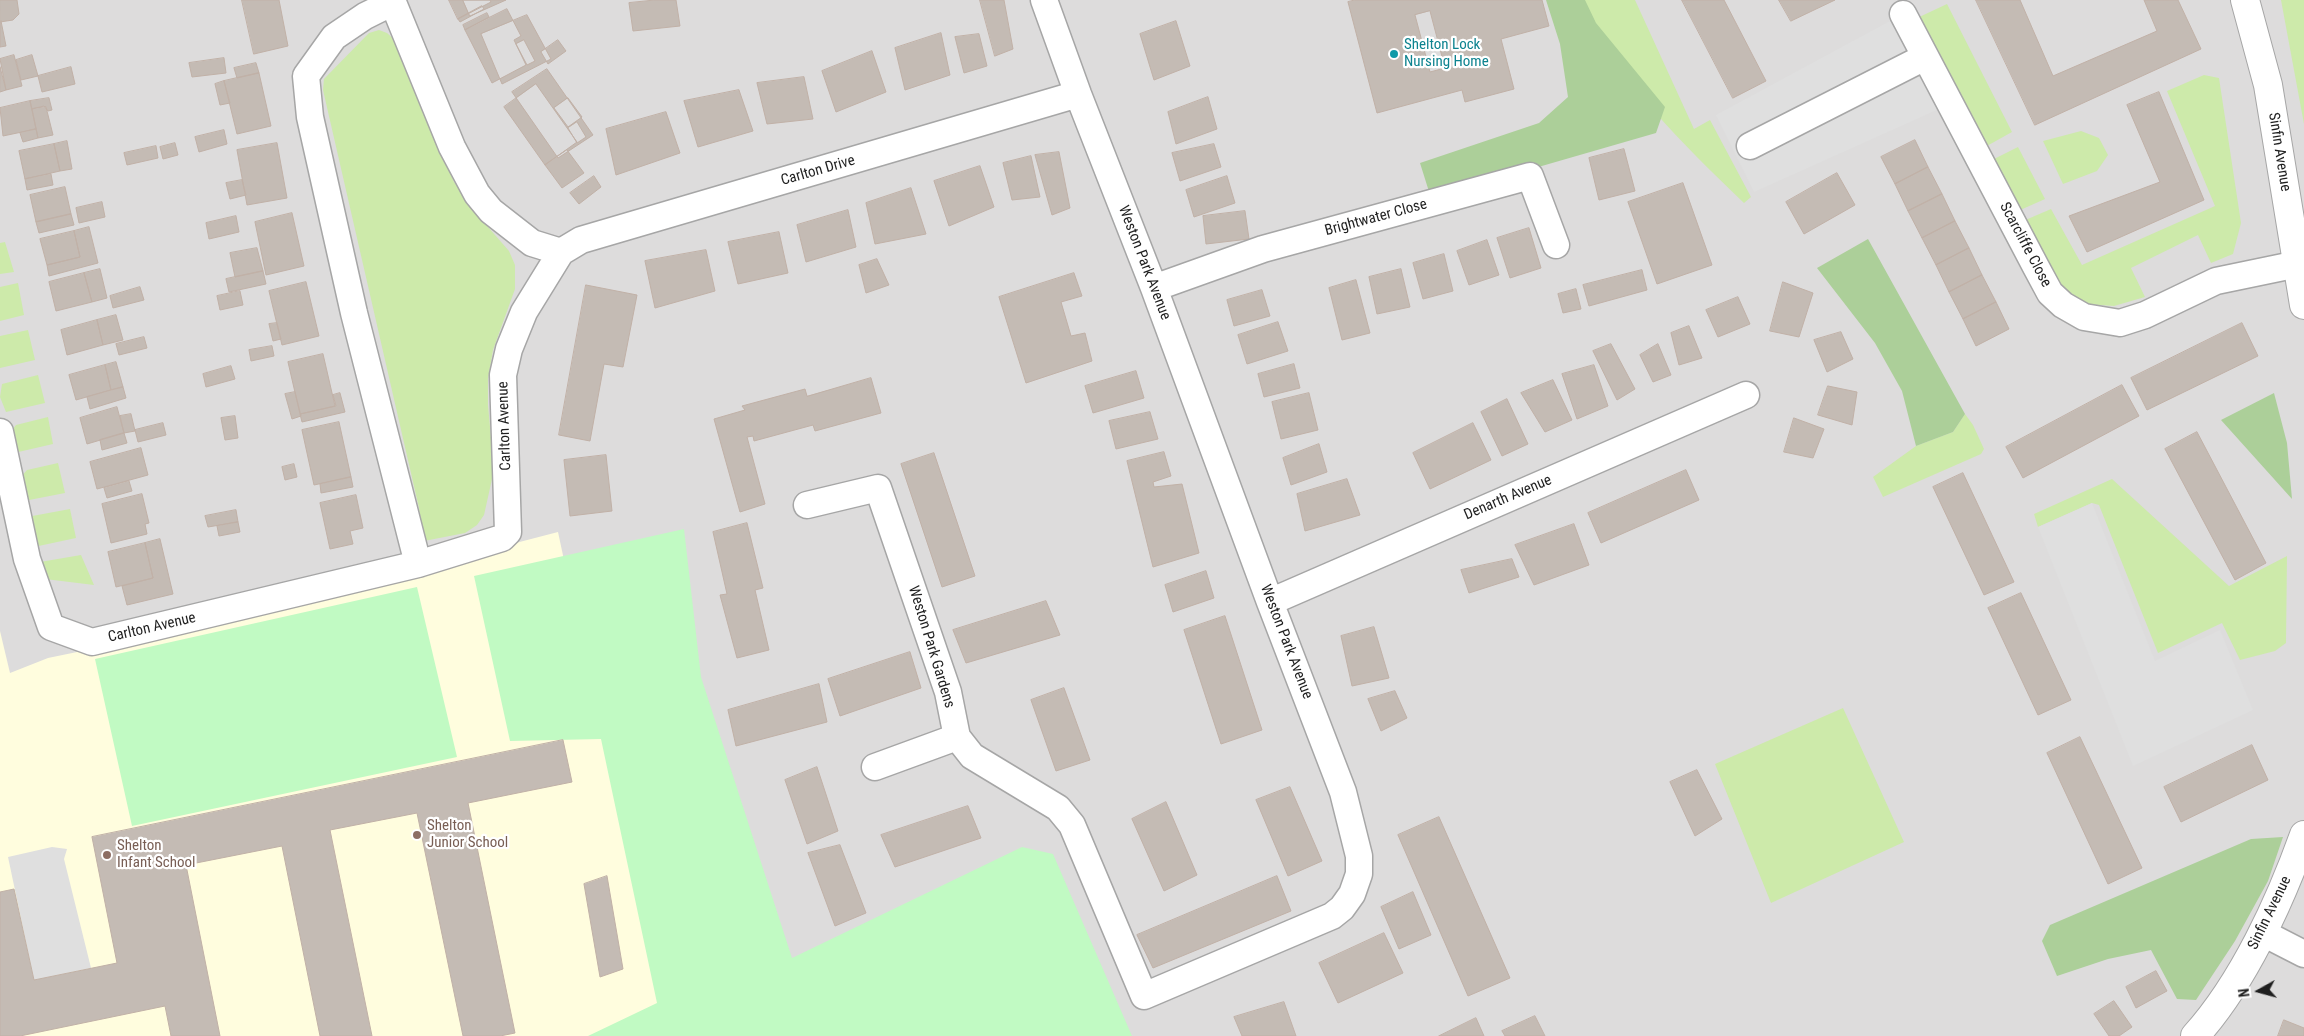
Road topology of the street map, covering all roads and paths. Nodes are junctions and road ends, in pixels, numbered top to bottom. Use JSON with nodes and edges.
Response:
{"nodes":[{"id":1,"x":1044,"y":0,"type":"edge"},
{"id":2,"x":2245,"y":0,"type":"edge"},
{"id":3,"x":393,"y":1,"type":"edge"},
{"id":4,"x":1903,"y":14,"type":"dead end"},
{"id":5,"x":1925,"y":58,"type":"junction"},
{"id":6,"x":1078,"y":94,"type":"junction"},
{"id":7,"x":1750,"y":146,"type":"dead end"},
{"id":8,"x":1556,"y":245,"type":"dead end"},
{"id":9,"x":561,"y":252,"type":"junction"},
{"id":10,"x":2298,"y":264,"type":"junction"},
{"id":11,"x":1154,"y":288,"type":"junction"},
{"id":12,"x":2304,"y":305,"type":"edge"},
{"id":13,"x":1746,"y":395,"type":"dead end"},
{"id":14,"x":0,"y":432,"type":"edge"},
{"id":15,"x":807,"y":505,"type":"dead end"},
{"id":16,"x":418,"y":564,"type":"junction"},
{"id":17,"x":1270,"y":602,"type":"junction"},
{"id":18,"x":957,"y":737,"type":"junction"},
{"id":19,"x":875,"y":767,"type":"dead end"},
{"id":20,"x":1072,"y":825,"type":"joint"},
{"id":21,"x":2304,"y":835,"type":"edge"},
{"id":22,"x":2263,"y":933,"type":"junction"},
{"id":23,"x":2304,"y":954,"type":"edge"},
{"id":24,"x":2195,"y":1036,"type":"edge"}],
"edges":[{"from":1,"to":6,"type":"street","name":"Weston Park Avenue"},
{"from":2,"to":10,"type":"street","name":"Sinfin Avenue"},
{"from":3,"to":9,"type":"street"},
{"from":3,"to":16,"type":"street"},
{"from":4,"to":5,"type":"street","name":"Scarcliffe Close"},
{"from":5,"to":7,"type":"street"},
{"from":5,"to":10,"type":"street","name":"Scarcliffe Close"},
{"from":6,"to":9,"type":"street","name":"Carlton Drive"},
{"from":6,"to":11,"type":"street","name":"Weston Park Avenue"},
{"from":8,"to":11,"type":"street","name":"Brightwater Close"},
{"from":9,"to":16,"type":"street","name":"Carlton Avenue"},
{"from":10,"to":12,"type":"street","name":"Sinfin Avenue"},
{"from":11,"to":17,"type":"street","name":"Weston Park Avenue"},
{"from":13,"to":17,"type":"street","name":"Denarth Avenue"},
{"from":14,"to":16,"type":"street","name":"Carlton Avenue"},
{"from":15,"to":18,"type":"street","name":"Weston Park Gardens"},
{"from":17,"to":20,"type":"street","name":"Weston Park Avenue"},
{"from":18,"to":19,"type":"street"},
{"from":18,"to":20,"type":"street","name":"Weston Park Gardens"},
{"from":21,"to":22,"type":"street","name":"Sinfin Avenue"},
{"from":22,"to":23,"type":"street"},
{"from":22,"to":24,"type":"street","name":"Sinfin Avenue"}]}
